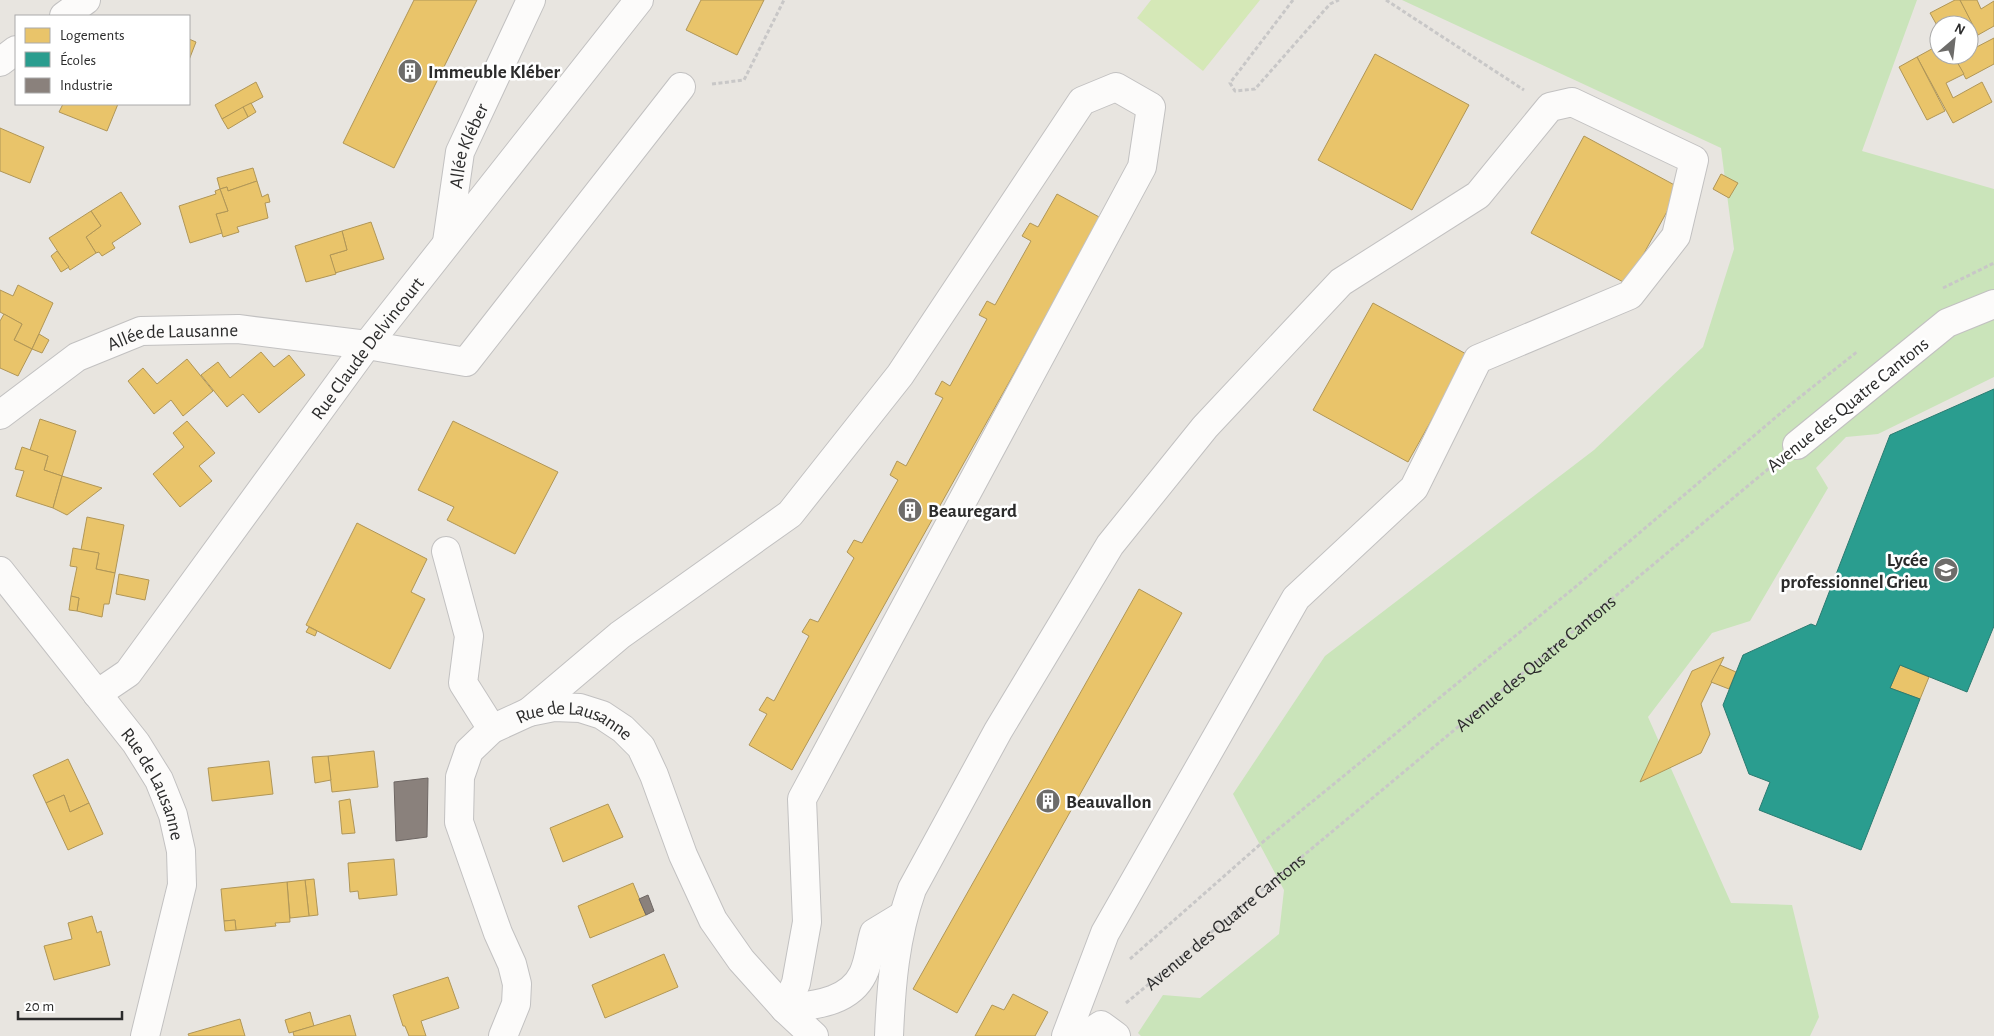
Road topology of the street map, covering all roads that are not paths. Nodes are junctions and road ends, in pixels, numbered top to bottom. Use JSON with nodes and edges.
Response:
{"nodes":[{"id":1,"x":86,"y":0,"type":"edge"},
{"id":2,"x":531,"y":0,"type":"edge"},
{"id":3,"x":639,"y":0,"type":"edge"},
{"id":4,"x":65,"y":15,"type":"edge"},
{"id":5,"x":15,"y":51,"type":"edge"},
{"id":6,"x":0,"y":62,"type":"edge"},
{"id":7,"x":682,"y":87,"type":"road end"},
{"id":8,"x":447,"y":242,"type":"junction"},
{"id":9,"x":1994,"y":304,"type":"edge"},
{"id":10,"x":367,"y":344,"type":"junction"},
{"id":11,"x":0,"y":415,"type":"edge"},
{"id":12,"x":1797,"y":445,"type":"road end"},
{"id":13,"x":446,"y":551,"type":"dead end"},
{"id":14,"x":0,"y":571,"type":"edge"},
{"id":15,"x":96,"y":694,"type":"junction"},
{"id":16,"x":529,"y":712,"type":"junction"},
{"id":17,"x":492,"y":729,"type":"junction"},
{"id":18,"x":902,"y":916,"type":"junction"},
{"id":19,"x":785,"y":1008,"type":"junction"},
{"id":20,"x":145,"y":1036,"type":"edge"},
{"id":21,"x":503,"y":1036,"type":"edge"},
{"id":22,"x":814,"y":1036,"type":"edge"},
{"id":23,"x":889,"y":1036,"type":"edge"},
{"id":24,"x":1066,"y":1036,"type":"edge"}],
"edges":[{"from":1,"to":4,"type":"street"},
{"from":2,"to":8,"type":"street","name":"Allée Kléber"},
{"from":3,"to":8,"type":"street","name":"Rue Claude Delvincourt"},
{"from":5,"to":6,"type":"street"},
{"from":7,"to":10,"type":"street","name":"Allée de Lausanne"},
{"from":8,"to":10,"type":"street","name":"Rue Claude Delvincourt"},
{"from":9,"to":12,"type":"street","name":"Avenue des Quatre Cantons"},
{"from":10,"to":11,"type":"street","name":"Allée de Lausanne"},
{"from":10,"to":15,"type":"street","name":"Rue Claude Delvincourt"},
{"from":13,"to":17,"type":"street"},
{"from":14,"to":15,"type":"street","name":"Rue de Lausanne"},
{"from":15,"to":20,"type":"street","name":"Rue de Lausanne"},
{"from":16,"to":17,"type":"street","name":"Rue de Lausanne"},
{"from":16,"to":19,"type":"street","name":"Rue de Lausanne"},
{"from":16,"to":19,"type":"street"},
{"from":17,"to":21,"type":"street","name":"Rue de Lausanne"},
{"from":18,"to":19,"type":"street"},
{"from":18,"to":23,"type":"street"},
{"from":18,"to":24,"type":"street"},
{"from":19,"to":22,"type":"street","name":"Rue de Lausanne"}]}
